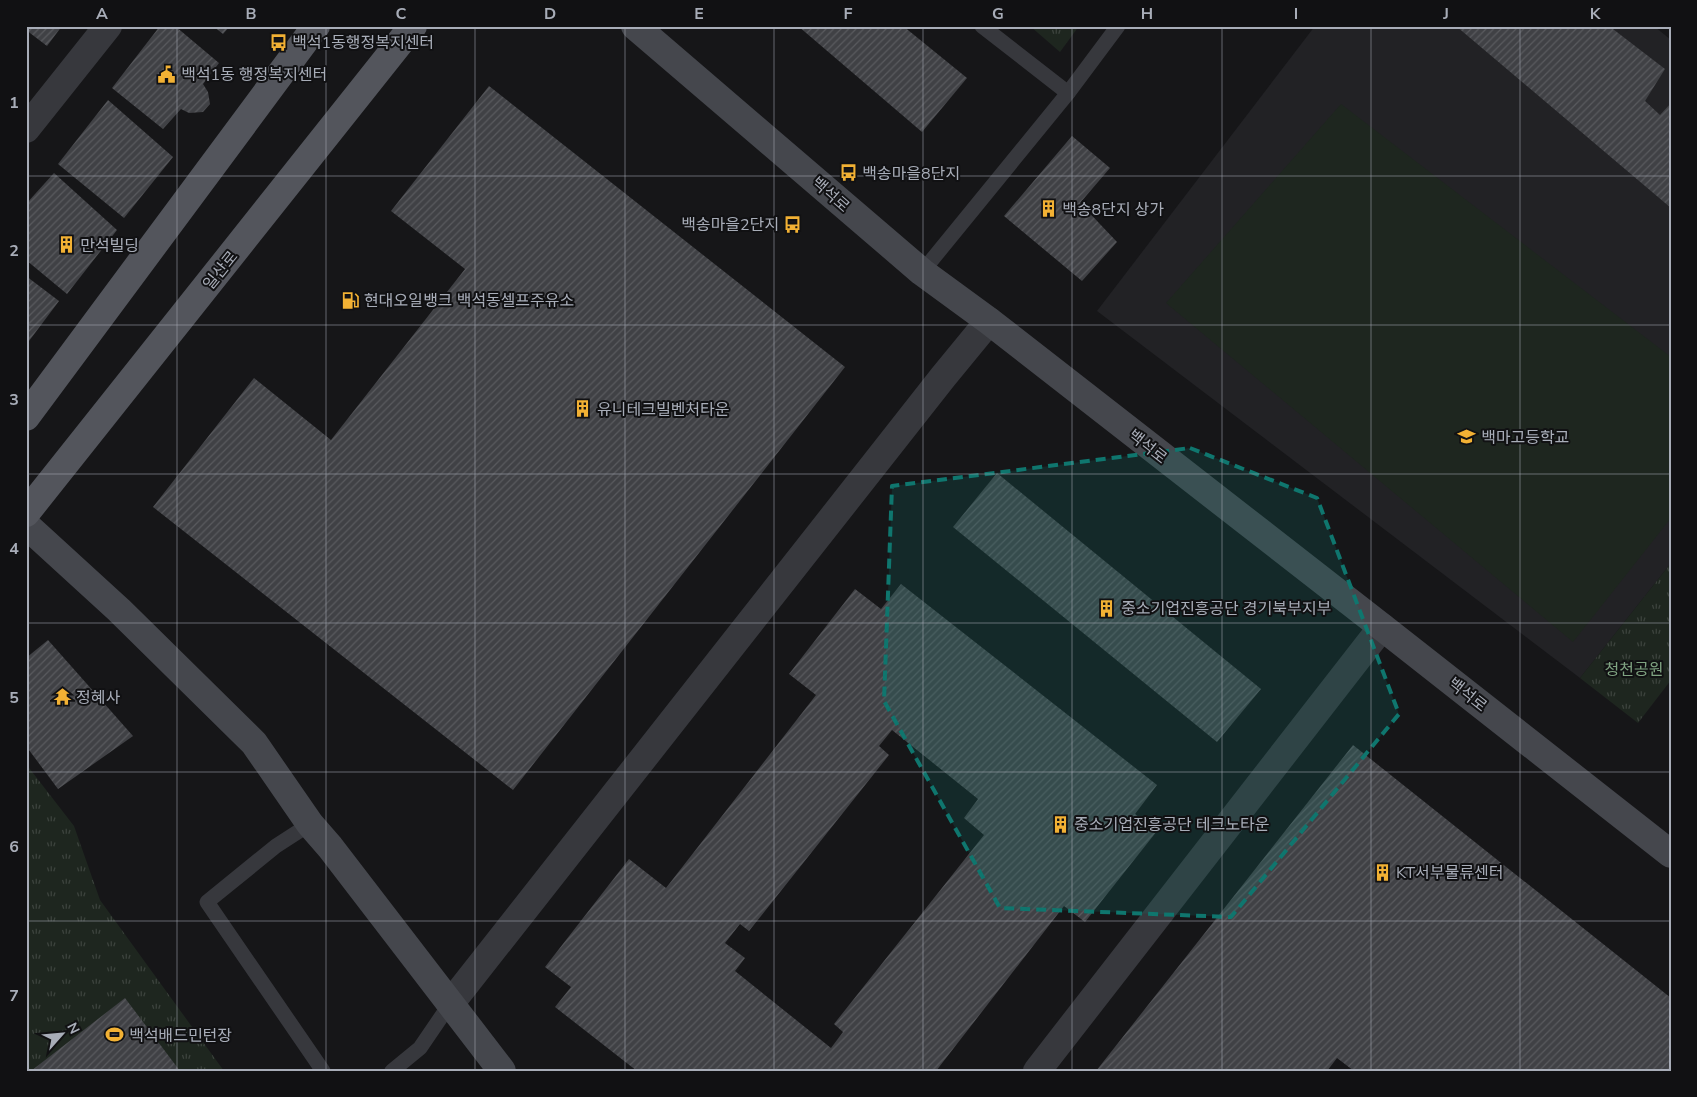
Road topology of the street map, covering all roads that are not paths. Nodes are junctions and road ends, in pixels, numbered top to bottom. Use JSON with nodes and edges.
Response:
{"nodes":[{"id":1,"x":108,"y":26,"type":"edge"},
{"id":2,"x":316,"y":26,"type":"edge"},
{"id":3,"x":413,"y":26,"type":"edge"},
{"id":4,"x":635,"y":26,"type":"edge"},
{"id":5,"x":982,"y":26,"type":"edge"},
{"id":6,"x":1118,"y":26,"type":"edge"},
{"id":7,"x":1068,"y":93,"type":"junction"},
{"id":8,"x":26,"y":130,"type":"edge"},
{"id":9,"x":922,"y":272,"type":"junction"},
{"id":10,"x":988,"y":321,"type":"junction"},
{"id":11,"x":26,"y":417,"type":"edge"},
{"id":12,"x":26,"y":513,"type":"edge"},
{"id":13,"x":26,"y":525,"type":"edge"},
{"id":14,"x":1382,"y":627,"type":"junction"},
{"id":15,"x":310,"y":824,"type":"junction"},
{"id":16,"x":1671,"y":854,"type":"edge"},
{"id":17,"x":450,"y":1004,"type":"junction"},
{"id":18,"x":323,"y":1071,"type":"edge"},
{"id":19,"x":392,"y":1071,"type":"edge"},
{"id":20,"x":502,"y":1071,"type":"edge"},
{"id":21,"x":1037,"y":1071,"type":"edge"}],
"edges":[{"from":1,"to":8,"type":"street"},
{"from":2,"to":11,"type":"main road"},
{"from":3,"to":12,"type":"main road","name":"일산로"},
{"from":4,"to":9,"type":"main road","name":"백석로"},
{"from":5,"to":7,"type":"lane"},
{"from":6,"to":7,"type":"lane"},
{"from":7,"to":9,"type":"lane"},
{"from":9,"to":10,"type":"main road","name":"백석로"},
{"from":10,"to":14,"type":"main road","name":"백석로"},
{"from":10,"to":17,"type":"street"},
{"from":13,"to":15,"type":"main road"},
{"from":14,"to":16,"type":"main road","name":"백석로"},
{"from":14,"to":21,"type":"street"},
{"from":15,"to":17,"type":"main road"},
{"from":15,"to":18,"type":"lane"},
{"from":17,"to":19,"type":"lane"},
{"from":17,"to":20,"type":"main road"}]}
